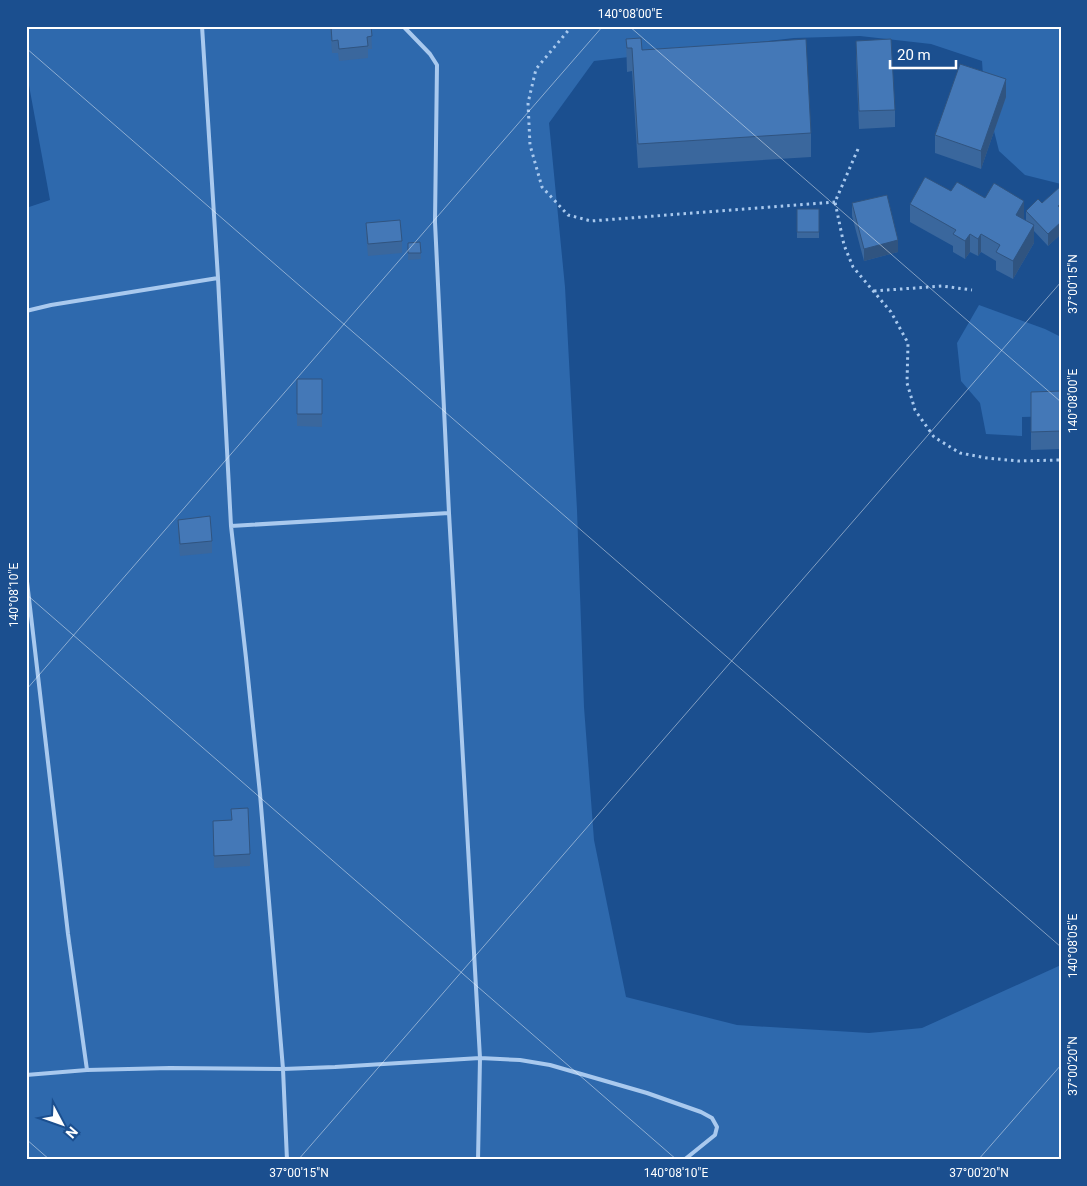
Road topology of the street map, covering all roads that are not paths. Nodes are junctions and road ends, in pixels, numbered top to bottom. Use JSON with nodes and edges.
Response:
{"nodes":[{"id":1,"x":202,"y":26,"type":"edge"},
{"id":2,"x":403,"y":26,"type":"edge"},
{"id":3,"x":218,"y":278,"type":"junction"},
{"id":4,"x":26,"y":311,"type":"edge"},
{"id":5,"x":449,"y":513,"type":"junction"},
{"id":6,"x":230,"y":526,"type":"junction"},
{"id":7,"x":26,"y":573,"type":"edge"},
{"id":8,"x":480,"y":1058,"type":"junction"},
{"id":9,"x":283,"y":1069,"type":"junction"},
{"id":10,"x":86,"y":1070,"type":"junction"},
{"id":11,"x":26,"y":1075,"type":"edge"},
{"id":12,"x":287,"y":1160,"type":"edge"},
{"id":13,"x":478,"y":1160,"type":"edge"},
{"id":14,"x":684,"y":1160,"type":"edge"}],
"edges":[{"from":1,"to":3,"type":"lane"},
{"from":2,"to":5,"type":"lane"},
{"from":3,"to":4,"type":"lane"},
{"from":3,"to":6,"type":"lane"},
{"from":5,"to":6,"type":"lane"},
{"from":5,"to":8,"type":"lane"},
{"from":6,"to":9,"type":"lane"},
{"from":7,"to":10,"type":"lane"},
{"from":8,"to":9,"type":"lane"},
{"from":8,"to":13,"type":"lane"},
{"from":8,"to":14,"type":"lane"},
{"from":9,"to":10,"type":"lane"},
{"from":9,"to":12,"type":"lane"},
{"from":10,"to":11,"type":"lane"}]}
